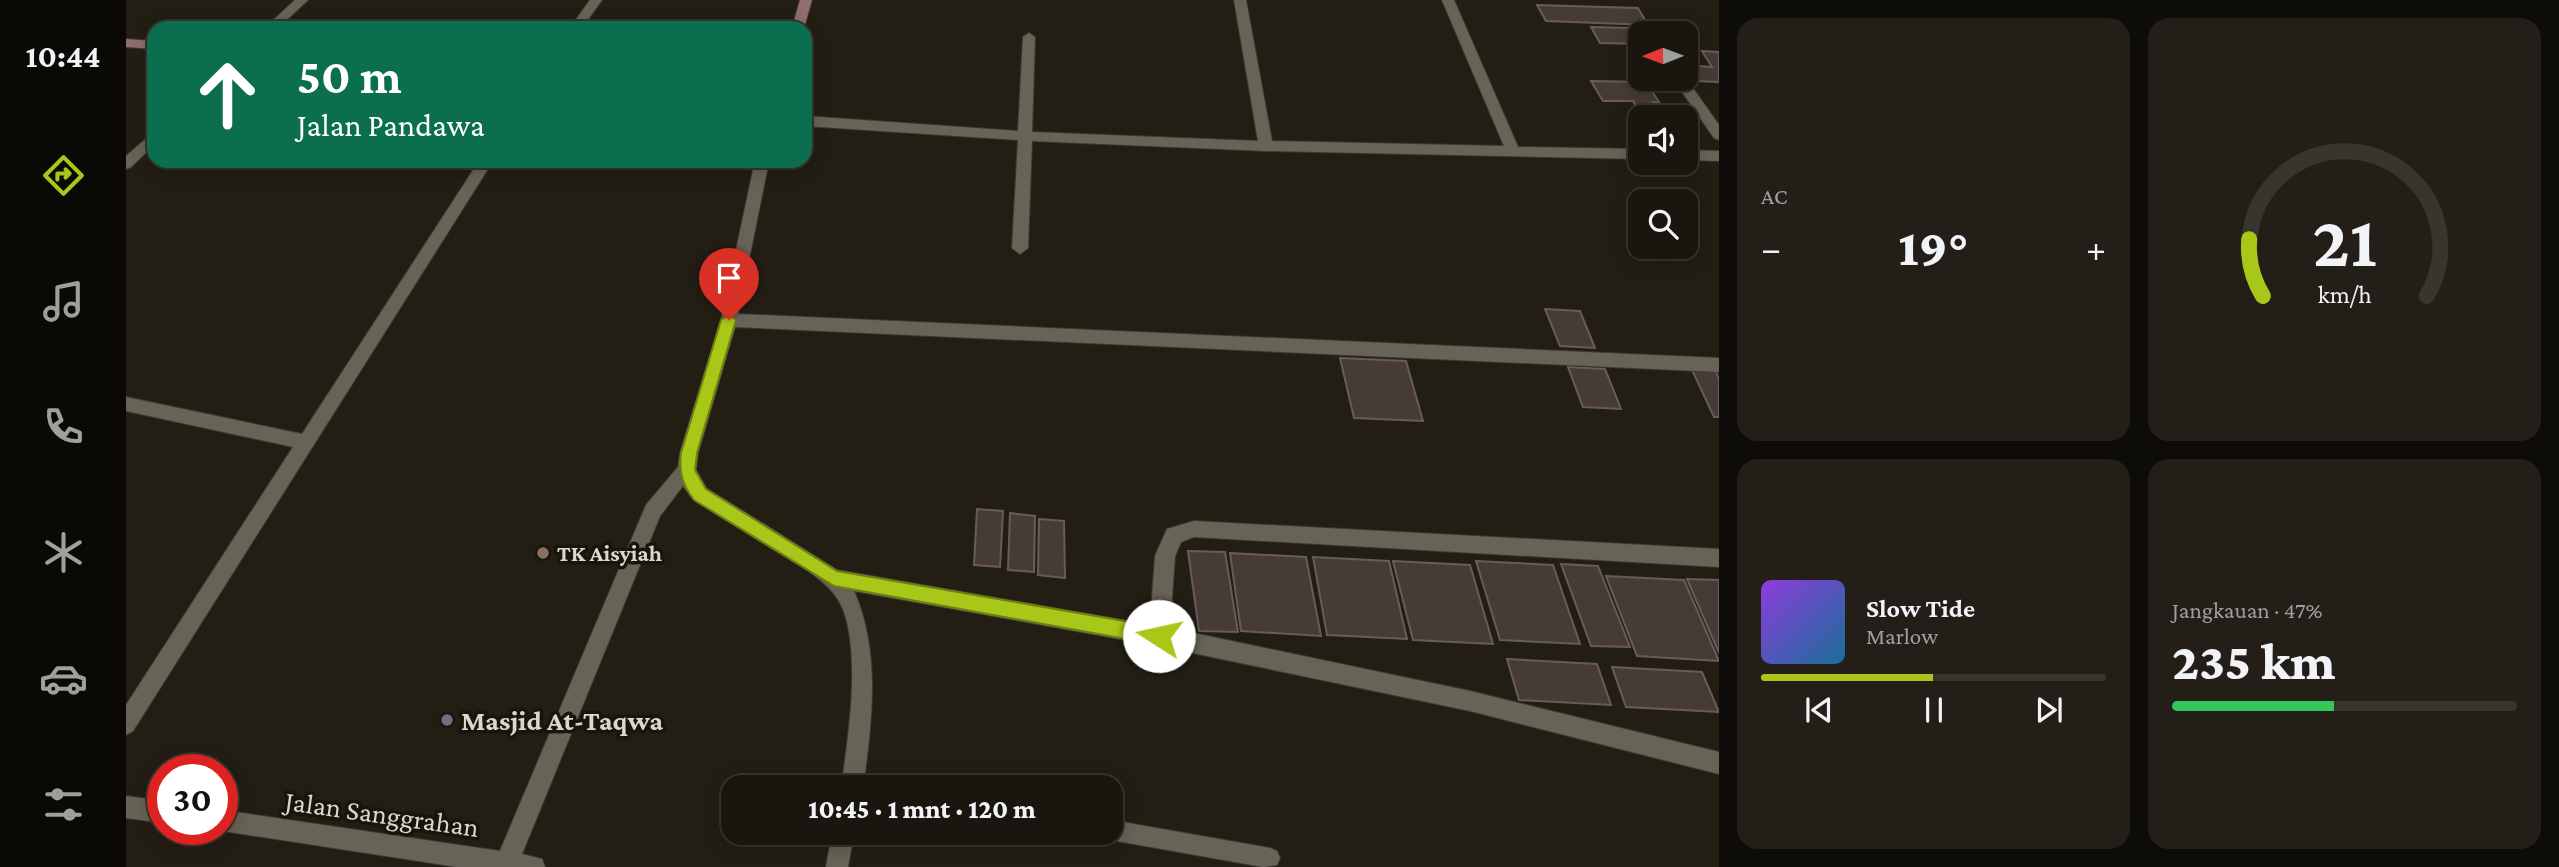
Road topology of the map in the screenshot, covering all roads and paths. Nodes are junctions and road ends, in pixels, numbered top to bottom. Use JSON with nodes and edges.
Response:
{"nodes":[{"id":1,"x":302,"y":0,"type":"edge"},
{"id":2,"x":596,"y":0,"type":"edge"},
{"id":3,"x":806,"y":0,"type":"edge"},
{"id":4,"x":1240,"y":0,"type":"edge"},
{"id":5,"x":1448,"y":0,"type":"edge"},
{"id":6,"x":279,"y":21,"type":"edge"},
{"id":7,"x":581,"y":21,"type":"edge"},
{"id":8,"x":800,"y":21,"type":"edge"},
{"id":9,"x":1029,"y":37,"type":"dead end"},
{"id":10,"x":126,"y":43,"type":"edge"},
{"id":11,"x":147,"y":45,"type":"edge"},
{"id":12,"x":1688,"y":91,"type":"edge"},
{"id":13,"x":812,"y":121,"type":"edge"},
{"id":14,"x":1719,"y":135,"type":"edge"},
{"id":15,"x":1024,"y":136,"type":"junction"},
{"id":16,"x":147,"y":144,"type":"edge"},
{"id":17,"x":1266,"y":146,"type":"junction"},
{"id":18,"x":1513,"y":152,"type":"junction"},
{"id":19,"x":1628,"y":154,"type":"edge"},
{"id":20,"x":1698,"y":155,"type":"edge"},
{"id":21,"x":1719,"y":156,"type":"edge"},
{"id":22,"x":126,"y":164,"type":"edge"},
{"id":23,"x":482,"y":168,"type":"edge"},
{"id":24,"x":761,"y":168,"type":"edge"},
{"id":25,"x":1020,"y":248,"type":"dead end"},
{"id":26,"x":729,"y":320,"type":"junction"},
{"id":27,"x":1719,"y":365,"type":"edge"},
{"id":28,"x":126,"y":404,"type":"edge"},
{"id":29,"x":306,"y":442,"type":"junction"},
{"id":30,"x":687,"y":470,"type":"junction"},
{"id":31,"x":1719,"y":558,"type":"edge"},
{"id":32,"x":834,"y":578,"type":"junction"},
{"id":33,"x":1159,"y":636,"type":"junction"},
{"id":34,"x":126,"y":724,"type":"edge"},
{"id":35,"x":1719,"y":763,"type":"edge"},
{"id":36,"x":853,"y":775,"type":"edge"},
{"id":37,"x":126,"y":807,"type":"edge"},
{"id":38,"x":147,"y":810,"type":"edge"},
{"id":39,"x":238,"y":823,"type":"edge"},
{"id":40,"x":1123,"y":832,"type":"edge"},
{"id":41,"x":842,"y":845,"type":"edge"},
{"id":42,"x":1270,"y":858,"type":"dead end"},
{"id":43,"x":507,"y":862,"type":"junction"},
{"id":44,"x":534,"y":867,"type":"edge"},
{"id":45,"x":838,"y":867,"type":"edge"}],
"edges":[{"from":1,"to":6,"type":"street"},
{"from":2,"to":7,"type":"street"},
{"from":3,"to":8,"type":"main road"},
{"from":4,"to":17,"type":"street"},
{"from":5,"to":18,"type":"street"},
{"from":9,"to":15,"type":"street"},
{"from":10,"to":11,"type":"main road"},
{"from":12,"to":14,"type":"street"},
{"from":13,"to":15,"type":"street"},
{"from":15,"to":17,"type":"street"},
{"from":15,"to":25,"type":"street"},
{"from":16,"to":22,"type":"street"},
{"from":17,"to":18,"type":"street"},
{"from":18,"to":19,"type":"street"},
{"from":20,"to":21,"type":"street"},
{"from":23,"to":29,"type":"street"},
{"from":24,"to":26,"type":"street"},
{"from":26,"to":27,"type":"street"},
{"from":26,"to":30,"type":"street"},
{"from":28,"to":29,"type":"street"},
{"from":29,"to":34,"type":"street"},
{"from":30,"to":32,"type":"street"},
{"from":30,"to":43,"type":"street"},
{"from":31,"to":33,"type":"street"},
{"from":32,"to":33,"type":"street"},
{"from":32,"to":36,"type":"street"},
{"from":33,"to":35,"type":"street"},
{"from":37,"to":38,"type":"street"},
{"from":39,"to":43,"type":"street","name":"Jalan Sanggrahan"},
{"from":40,"to":42,"type":"lane"},
{"from":41,"to":45,"type":"street"},
{"from":43,"to":44,"type":"street","name":"Jalan Sanggrahan"}]}
